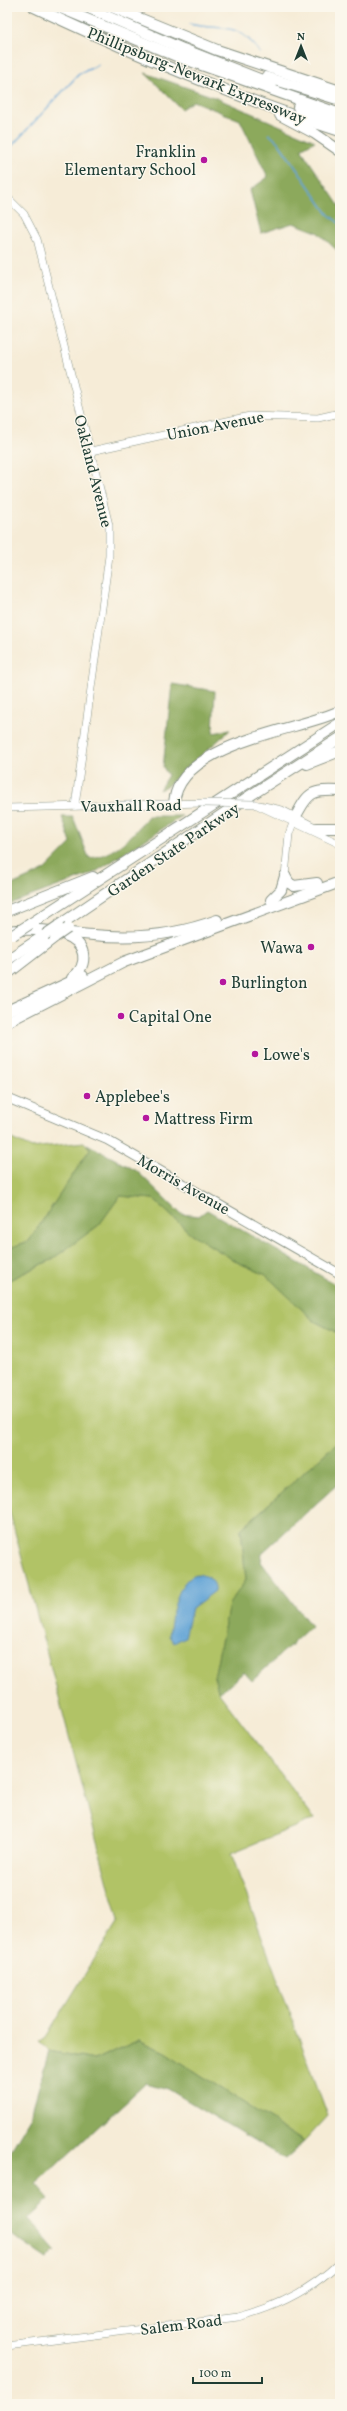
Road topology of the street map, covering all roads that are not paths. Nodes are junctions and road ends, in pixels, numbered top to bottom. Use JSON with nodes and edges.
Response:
{"nodes":[{"id":1,"x":34,"y":7,"type":"edge"},
{"id":2,"x":58,"y":7,"type":"edge"},
{"id":3,"x":86,"y":7,"type":"edge"},
{"id":4,"x":112,"y":7,"type":"edge"},
{"id":5,"x":179,"y":53,"type":"junction"},
{"id":6,"x":340,"y":91,"type":"edge"},
{"id":7,"x":340,"y":100,"type":"edge"},
{"id":8,"x":269,"y":107,"type":"junction"},
{"id":9,"x":340,"y":107,"type":"edge"},
{"id":10,"x":340,"y":114,"type":"edge"},
{"id":11,"x":340,"y":123,"type":"edge"},
{"id":12,"x":340,"y":131,"type":"edge"},
{"id":13,"x":340,"y":151,"type":"edge"},
{"id":14,"x":7,"y":198,"type":"edge"},
{"id":15,"x":340,"y":413,"type":"edge"},
{"id":16,"x":91,"y":452,"type":"junction"},
{"id":17,"x":340,"y":711,"type":"edge"},
{"id":18,"x":340,"y":723,"type":"edge"},
{"id":19,"x":340,"y":738,"type":"edge"},
{"id":20,"x":340,"y":751,"type":"edge"},
{"id":21,"x":285,"y":774,"type":"junction"},
{"id":22,"x":340,"y":791,"type":"edge"},
{"id":23,"x":174,"y":804,"type":"junction"},
{"id":24,"x":255,"y":804,"type":"junction"},
{"id":25,"x":75,"y":806,"type":"junction"},
{"id":26,"x":7,"y":808,"type":"edge"},
{"id":27,"x":295,"y":820,"type":"junction"},
{"id":28,"x":317,"y":828,"type":"junction"},
{"id":29,"x":340,"y":828,"type":"edge"},
{"id":30,"x":336,"y":842,"type":"edge"},
{"id":31,"x":129,"y":860,"type":"junction"},
{"id":32,"x":340,"y":875,"type":"edge"},
{"id":33,"x":285,"y":876,"type":"junction"},
{"id":34,"x":340,"y":882,"type":"edge"},
{"id":35,"x":317,"y":883,"type":"junction"},
{"id":36,"x":271,"y":900,"type":"junction"},
{"id":37,"x":7,"y":911,"type":"edge"},
{"id":38,"x":63,"y":927,"type":"junction"},
{"id":39,"x":37,"y":929,"type":"junction"},
{"id":40,"x":9,"y":935,"type":"edge"},
{"id":41,"x":7,"y":960,"type":"edge"},
{"id":42,"x":124,"y":962,"type":"junction"},
{"id":43,"x":7,"y":974,"type":"edge"},
{"id":44,"x":66,"y":982,"type":"junction"},
{"id":45,"x":7,"y":1012,"type":"edge"},
{"id":46,"x":7,"y":1022,"type":"edge"},
{"id":47,"x":7,"y":1098,"type":"edge"},
{"id":48,"x":7,"y":1104,"type":"edge"},
{"id":49,"x":24,"y":1106,"type":"junction"},
{"id":50,"x":340,"y":1274,"type":"edge"},
{"id":51,"x":340,"y":2262,"type":"edge"},
{"id":52,"x":7,"y":2346,"type":"edge"}],
"edges":[{"from":1,"to":8,"type":"highway","name":"Phillipsburg-Newark Expressway"},
{"from":2,"to":5,"type":"highway","name":"Phillipsburg-Newark Expressway"},
{"from":3,"to":5,"type":"highway","name":"Phillipsburg-Newark Expressway"},
{"from":4,"to":6,"type":"highway","name":"Phillipsburg-Newark Expressway"},
{"from":5,"to":7,"type":"highway"},
{"from":5,"to":9,"type":"highway","name":"Phillipsburg-Newark Expressway"},
{"from":5,"to":10,"type":"highway","name":"Phillipsburg-Newark Expressway"},
{"from":5,"to":11,"type":"highway"},
{"from":8,"to":12,"type":"highway","name":"Phillipsburg-Newark Expressway"},
{"from":8,"to":13,"type":"highway"},
{"from":14,"to":16,"type":"street","name":"Oakland Avenue"},
{"from":15,"to":16,"type":"street","name":"Union Avenue"},
{"from":16,"to":25,"type":"street","name":"Oakland Avenue"},
{"from":17,"to":23,"type":"highway"},
{"from":18,"to":31,"type":"highway","name":"Garden State Parkway"},
{"from":19,"to":21,"type":"highway","name":"Garden State Parkway"},
{"from":20,"to":21,"type":"highway"},
{"from":21,"to":38,"type":"highway","name":"Garden State Parkway"},
{"from":22,"to":27,"type":"highway"},
{"from":23,"to":24,"type":"street","name":"Vauxhall Road","bridge":true},
{"from":23,"to":25,"type":"street","name":"Vauxhall Road"},
{"from":24,"to":27,"type":"street","name":"Vauxhall Road"},
{"from":24,"to":27,"type":"street","name":"Vauxhall Road"},
{"from":25,"to":26,"type":"street","name":"Vauxhall Road"},
{"from":27,"to":28,"type":"street","name":"Vauxhall Road"},
{"from":27,"to":30,"type":"street","name":"Vauxhall Road"},
{"from":27,"to":33,"type":"street"},
{"from":28,"to":29,"type":"highway"},
{"from":28,"to":30,"type":"street","name":"Vauxhall Road"},
{"from":31,"to":37,"type":"highway"},
{"from":31,"to":39,"type":"highway","name":"Garden State Parkway"},
{"from":32,"to":35,"type":"highway"},
{"from":33,"to":35,"type":"highway"},
{"from":33,"to":36,"type":"highway"},
{"from":34,"to":42,"type":"highway"},
{"from":35,"to":36,"type":"highway"},
{"from":36,"to":39,"type":"highway"},
{"from":38,"to":39,"type":"highway","name":"Garden State Parkway","bridge":true},
{"from":38,"to":43,"type":"highway","bridge":true},
{"from":39,"to":40,"type":"highway","name":"Garden State Parkway","bridge":true},
{"from":39,"to":41,"type":"highway","name":"Garden State Parkway"},
{"from":39,"to":44,"type":"highway"},
{"from":42,"to":44,"type":"highway"},
{"from":42,"to":46,"type":"highway"},
{"from":44,"to":45,"type":"highway"},
{"from":47,"to":49,"type":"main road","name":"Morris Avenue"},
{"from":48,"to":49,"type":"main road","name":"Morris Avenue"},
{"from":49,"to":50,"type":"main road","name":"Morris Avenue"},
{"from":51,"to":52,"type":"street","name":"Salem Road"}]}
